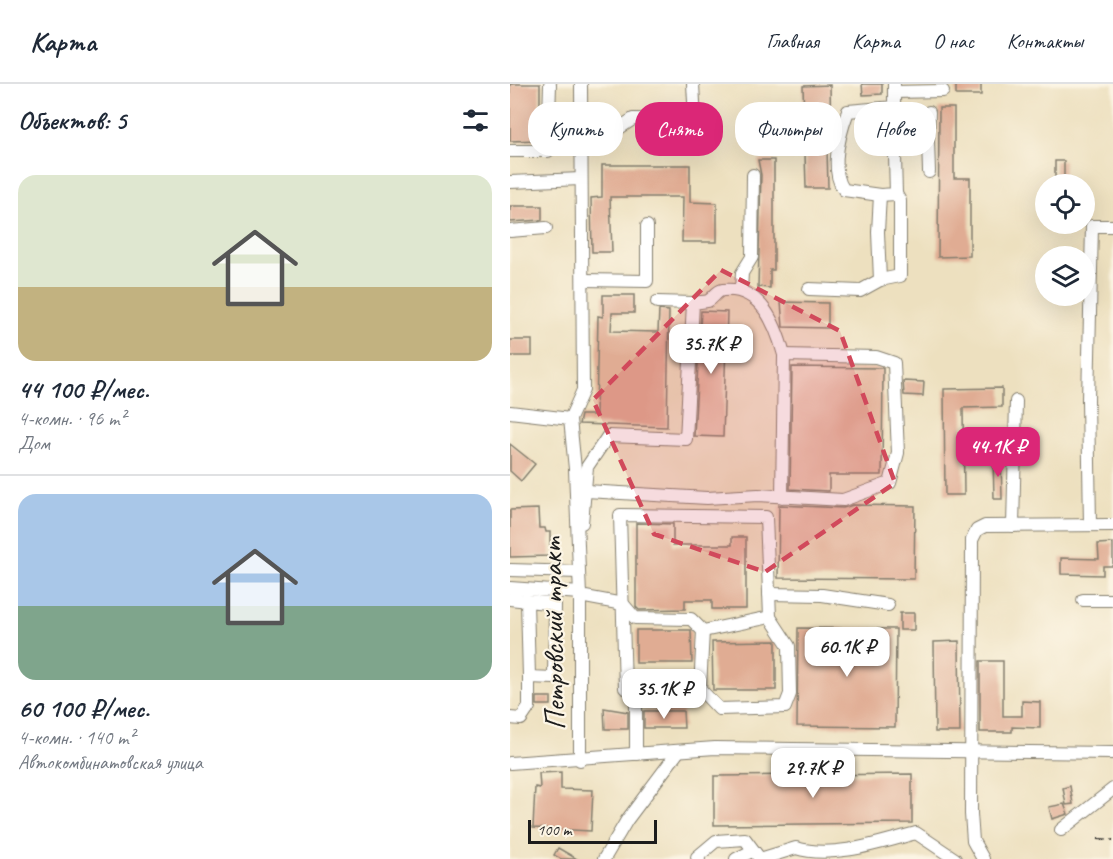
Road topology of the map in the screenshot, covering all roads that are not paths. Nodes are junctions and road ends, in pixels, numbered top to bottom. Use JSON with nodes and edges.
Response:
{"nodes":[{"id":1,"x":550,"y":84,"type":"edge"},
{"id":2,"x":581,"y":84,"type":"edge"},
{"id":3,"x":693,"y":84,"type":"edge"},
{"id":4,"x":894,"y":88,"type":"edge"},
{"id":5,"x":943,"y":91,"type":"dead end"},
{"id":6,"x":854,"y":110,"type":"edge"},
{"id":7,"x":623,"y":126,"type":"edge"},
{"id":8,"x":510,"y":151,"type":"edge"},
{"id":9,"x":895,"y":156,"type":"edge"},
{"id":10,"x":928,"y":156,"type":"edge"},
{"id":11,"x":929,"y":172,"type":"dead end"},
{"id":12,"x":753,"y":175,"type":"dead end"},
{"id":13,"x":581,"y":179,"type":"junction"},
{"id":14,"x":510,"y":182,"type":"edge"},
{"id":15,"x":896,"y":194,"type":"junction"},
{"id":16,"x":880,"y":195,"type":"junction"},
{"id":17,"x":647,"y":226,"type":"dead end"},
{"id":18,"x":1113,"y":226,"type":"edge"},
{"id":19,"x":546,"y":228,"type":"dead end"},
{"id":20,"x":510,"y":231,"type":"edge"},
{"id":21,"x":583,"y":280,"type":"junction"},
{"id":22,"x":880,"y":280,"type":"junction"},
{"id":23,"x":809,"y":289,"type":"dead end"},
{"id":24,"x":741,"y":290,"type":"junction"},
{"id":25,"x":657,"y":302,"type":"dead end"},
{"id":26,"x":693,"y":303,"type":"junction"},
{"id":27,"x":784,"y":355,"type":"junction"},
{"id":28,"x":1016,"y":401,"type":"dead end"},
{"id":29,"x":510,"y":412,"type":"edge"},
{"id":30,"x":570,"y":419,"type":"junction"},
{"id":31,"x":586,"y":491,"type":"junction"},
{"id":32,"x":782,"y":497,"type":"junction"},
{"id":33,"x":1013,"y":525,"type":"junction"},
{"id":34,"x":1090,"y":525,"type":"junction"},
{"id":35,"x":1113,"y":525,"type":"edge"},
{"id":36,"x":578,"y":554,"type":"junction"},
{"id":37,"x":510,"y":570,"type":"edge"},
{"id":38,"x":579,"y":572,"type":"junction"},
{"id":39,"x":510,"y":588,"type":"edge"},
{"id":40,"x":580,"y":594,"type":"junction"},
{"id":41,"x":769,"y":594,"type":"junction"},
{"id":42,"x":510,"y":599,"type":"edge"},
{"id":43,"x":1083,"y":600,"type":"dead end"},
{"id":44,"x":1113,"y":600,"type":"edge"},
{"id":45,"x":527,"y":601,"type":"junction"},
{"id":46,"x":622,"y":604,"type":"junction"},
{"id":47,"x":888,"y":605,"type":"dead end"},
{"id":48,"x":770,"y":617,"type":"junction"},
{"id":49,"x":703,"y":630,"type":"junction"},
{"id":50,"x":529,"y":677,"type":"junction"},
{"id":51,"x":636,"y":688,"type":"junction"},
{"id":52,"x":700,"y":689,"type":"junction"},
{"id":53,"x":510,"y":718,"type":"edge"},
{"id":54,"x":678,"y":752,"type":"junction"},
{"id":55,"x":970,"y":752,"type":"junction"},
{"id":56,"x":1113,"y":753,"type":"edge"},
{"id":57,"x":636,"y":754,"type":"junction"},
{"id":58,"x":580,"y":760,"type":"junction"},
{"id":59,"x":510,"y":763,"type":"edge"},
{"id":60,"x":1113,"y":789,"type":"edge"},
{"id":61,"x":1060,"y":830,"type":"dead end"},
{"id":62,"x":757,"y":856,"type":"edge"},
{"id":63,"x":604,"y":859,"type":"edge"},
{"id":64,"x":699,"y":859,"type":"edge"},
{"id":65,"x":736,"y":859,"type":"edge"},
{"id":66,"x":955,"y":859,"type":"edge"},
{"id":67,"x":983,"y":859,"type":"edge"}],
"edges":[{"from":1,"to":8,"type":"street"},
{"from":2,"to":13,"type":"street"},
{"from":3,"to":7,"type":"street"},
{"from":4,"to":5,"type":"street"},
{"from":6,"to":16,"type":"street"},
{"from":9,"to":15,"type":"street"},
{"from":10,"to":11,"type":"street"},
{"from":12,"to":24,"type":"street"},
{"from":13,"to":14,"type":"street"},
{"from":13,"to":21,"type":"street"},
{"from":15,"to":16,"type":"street"},
{"from":15,"to":22,"type":"street"},
{"from":16,"to":22,"type":"street"},
{"from":17,"to":21,"type":"street"},
{"from":18,"to":34,"type":"street"},
{"from":19,"to":20,"type":"street"},
{"from":21,"to":30,"type":"street"},
{"from":22,"to":23,"type":"street"},
{"from":24,"to":26,"type":"street"},
{"from":24,"to":27,"type":"street"},
{"from":25,"to":26,"type":"street"},
{"from":26,"to":31,"type":"street"},
{"from":27,"to":32,"type":"street"},
{"from":27,"to":32,"type":"street"},
{"from":28,"to":33,"type":"street"},
{"from":29,"to":30,"type":"street"},
{"from":30,"to":36,"type":"street","name":"Петровский тракт"},
{"from":31,"to":32,"type":"street"},
{"from":31,"to":36,"type":"street"},
{"from":33,"to":34,"type":"street"},
{"from":33,"to":55,"type":"street"},
{"from":34,"to":35,"type":"street"},
{"from":36,"to":38,"type":"street","name":"Петровский тракт"},
{"from":37,"to":38,"type":"street"},
{"from":38,"to":40,"type":"street","name":"Петровский тракт"},
{"from":39,"to":40,"type":"street"},
{"from":40,"to":46,"type":"street"},
{"from":40,"to":58,"type":"street","name":"Петровский тракт"},
{"from":41,"to":46,"type":"street"},
{"from":41,"to":47,"type":"street"},
{"from":41,"to":48,"type":"street"},
{"from":42,"to":45,"type":"street"},
{"from":43,"to":44,"type":"street"},
{"from":45,"to":50,"type":"street"},
{"from":45,"to":50,"type":"street"},
{"from":46,"to":49,"type":"street"},
{"from":46,"to":51,"type":"street"},
{"from":48,"to":49,"type":"street"},
{"from":48,"to":52,"type":"street"},
{"from":49,"to":52,"type":"street"},
{"from":50,"to":53,"type":"street"},
{"from":51,"to":52,"type":"street"},
{"from":51,"to":57,"type":"street"},
{"from":54,"to":55,"type":"street"},
{"from":54,"to":57,"type":"street"},
{"from":54,"to":63,"type":"street"},
{"from":55,"to":56,"type":"street"},
{"from":55,"to":67,"type":"street"},
{"from":57,"to":58,"type":"street"},
{"from":58,"to":59,"type":"street"},
{"from":60,"to":61,"type":"street"},
{"from":62,"to":64,"type":"street"},
{"from":62,"to":65,"type":"street"},
{"from":62,"to":66,"type":"street"}]}
